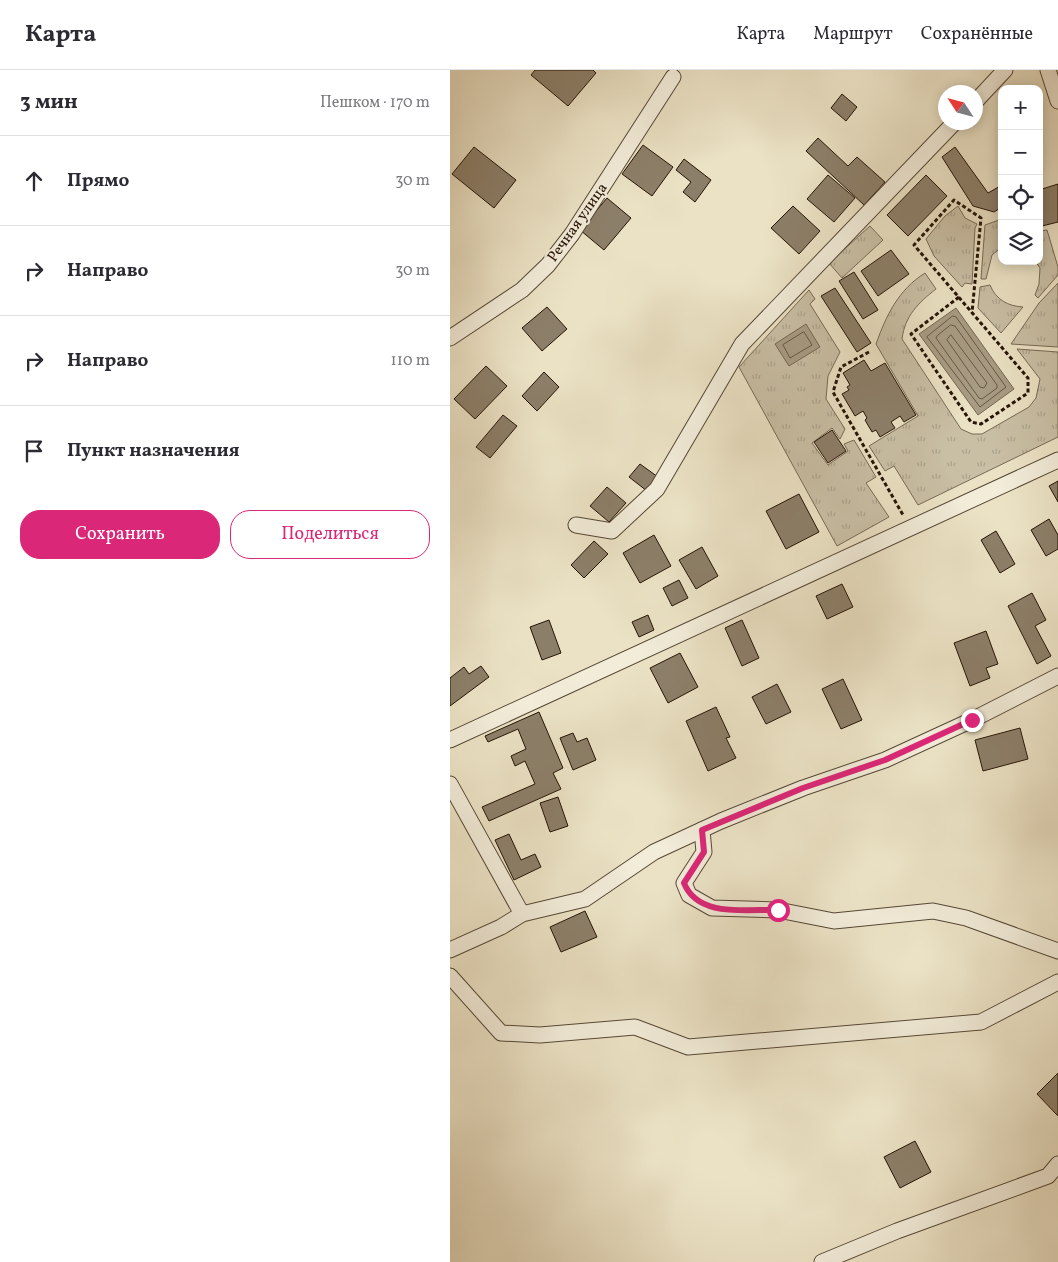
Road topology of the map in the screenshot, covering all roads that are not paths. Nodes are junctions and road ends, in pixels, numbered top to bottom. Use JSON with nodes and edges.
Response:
{"nodes":[{"id":1,"x":1005,"y":70,"type":"edge"},
{"id":2,"x":1048,"y":70,"type":"edge"},
{"id":3,"x":673,"y":77,"type":"dead end"},
{"id":4,"x":983,"y":94,"type":"edge"},
{"id":5,"x":1058,"y":100,"type":"edge"},
{"id":6,"x":947,"y":130,"type":"edge"},
{"id":7,"x":450,"y":338,"type":"edge"},
{"id":8,"x":1058,"y":460,"type":"edge"},
{"id":9,"x":576,"y":525,"type":"dead end"},
{"id":10,"x":1058,"y":676,"type":"edge"},
{"id":11,"x":450,"y":740,"type":"edge"},
{"id":12,"x":450,"y":784,"type":"edge"},
{"id":13,"x":702,"y":830,"type":"junction"},
{"id":14,"x":522,"y":914,"type":"junction"},
{"id":15,"x":450,"y":950,"type":"edge"},
{"id":16,"x":1058,"y":951,"type":"edge"},
{"id":17,"x":450,"y":976,"type":"edge"},
{"id":18,"x":1058,"y":982,"type":"edge"},
{"id":19,"x":1058,"y":1164,"type":"edge"},
{"id":20,"x":822,"y":1262,"type":"edge"}],
"edges":[{"from":1,"to":4,"type":"street"},
{"from":2,"to":5,"type":"street"},
{"from":3,"to":7,"type":"street","name":"Речная улица"},
{"from":6,"to":9,"type":"street"},
{"from":8,"to":11,"type":"street"},
{"from":10,"to":13,"type":"street"},
{"from":12,"to":14,"type":"street"},
{"from":13,"to":14,"type":"street"},
{"from":13,"to":16,"type":"street"},
{"from":14,"to":15,"type":"street"},
{"from":17,"to":18,"type":"street"},
{"from":19,"to":20,"type":"street"}]}
